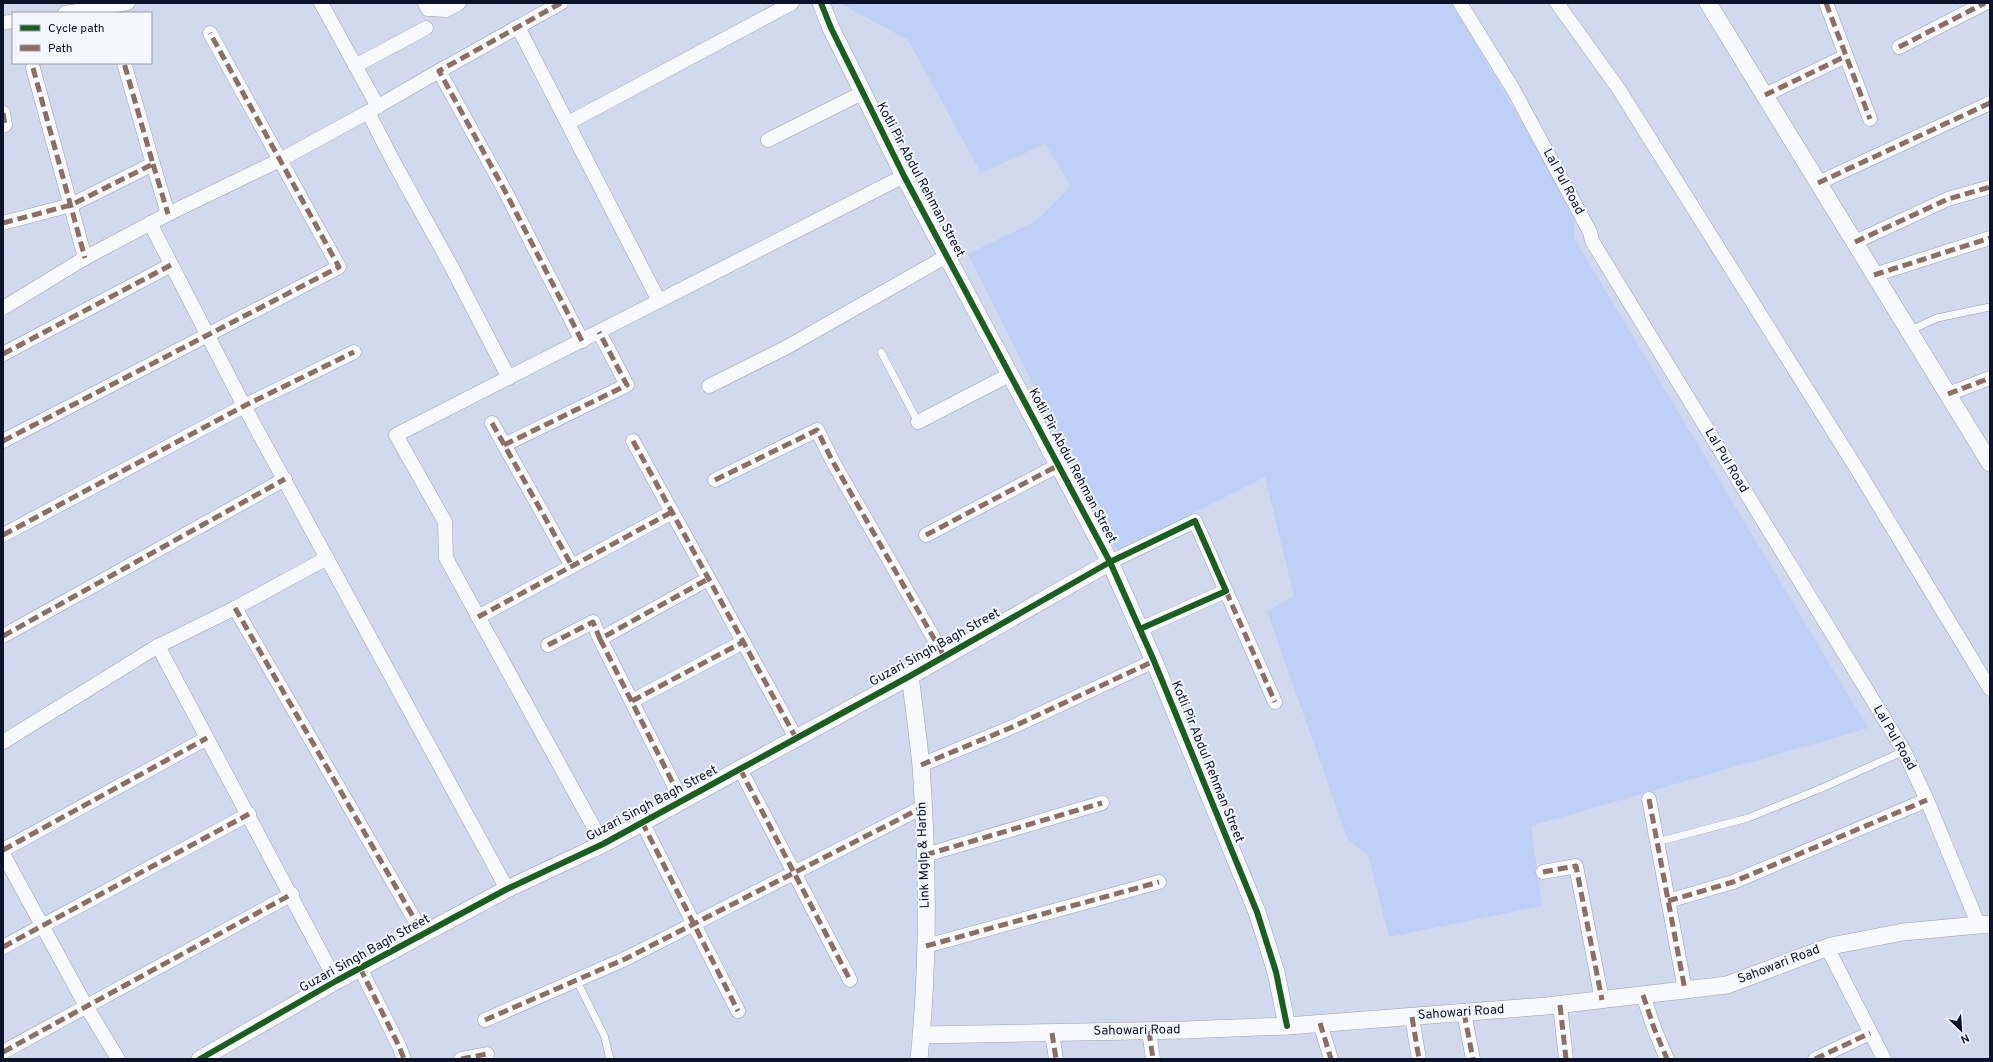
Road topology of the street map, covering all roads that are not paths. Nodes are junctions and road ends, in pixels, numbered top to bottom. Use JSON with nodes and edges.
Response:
{"nodes":[{"id":1,"x":128,"y":3,"type":"edge"},
{"id":2,"x":321,"y":3,"type":"edge"},
{"id":3,"x":425,"y":3,"type":"edge"},
{"id":4,"x":460,"y":3,"type":"edge"},
{"id":5,"x":562,"y":3,"type":"edge"},
{"id":6,"x":792,"y":3,"type":"edge"},
{"id":7,"x":821,"y":3,"type":"edge"},
{"id":8,"x":1460,"y":3,"type":"edge"},
{"id":9,"x":1557,"y":3,"type":"edge"},
{"id":10,"x":1708,"y":3,"type":"edge"},
{"id":11,"x":1826,"y":3,"type":"edge"},
{"id":12,"x":1984,"y":3,"type":"edge"},
{"id":13,"x":94,"y":6,"type":"edge"},
{"id":14,"x":69,"y":12,"type":"edge"},
{"id":15,"x":518,"y":27,"type":"junction"},
{"id":16,"x":426,"y":28,"type":"dead end"},
{"id":17,"x":210,"y":33,"type":"dead end"},
{"id":18,"x":1900,"y":47,"type":"dead end"},
{"id":19,"x":1846,"y":56,"type":"junction"},
{"id":20,"x":124,"y":64,"type":"edge"},
{"id":21,"x":356,"y":66,"type":"junction"},
{"id":22,"x":33,"y":68,"type":"dead end"},
{"id":23,"x":439,"y":71,"type":"junction"},
{"id":24,"x":862,"y":93,"type":"junction"},
{"id":25,"x":1765,"y":95,"type":"junction"},
{"id":26,"x":1990,"y":103,"type":"edge"},
{"id":27,"x":373,"y":110,"type":"junction"},
{"id":28,"x":3,"y":113,"type":"edge"},
{"id":29,"x":1870,"y":119,"type":"dead end"},
{"id":30,"x":568,"y":123,"type":"junction"},
{"id":31,"x":3,"y":126,"type":"edge"},
{"id":32,"x":768,"y":140,"type":"dead end"},
{"id":33,"x":280,"y":160,"type":"junction"},
{"id":34,"x":153,"y":164,"type":"junction"},
{"id":35,"x":904,"y":176,"type":"junction"},
{"id":36,"x":1818,"y":183,"type":"junction"},
{"id":37,"x":1990,"y":187,"type":"edge"},
{"id":38,"x":71,"y":205,"type":"junction"},
{"id":39,"x":168,"y":214,"type":"junction"},
{"id":40,"x":3,"y":223,"type":"edge"},
{"id":41,"x":150,"y":223,"type":"junction"},
{"id":42,"x":1990,"y":238,"type":"edge"},
{"id":43,"x":1855,"y":242,"type":"junction"},
{"id":44,"x":947,"y":256,"type":"junction"},
{"id":45,"x":85,"y":258,"type":"junction"},
{"id":46,"x":171,"y":265,"type":"junction"},
{"id":47,"x":1874,"y":275,"type":"junction"},
{"id":48,"x":660,"y":301,"type":"junction"},
{"id":49,"x":1990,"y":307,"type":"edge"},
{"id":50,"x":3,"y":308,"type":"edge"},
{"id":51,"x":1909,"y":331,"type":"junction"},
{"id":52,"x":599,"y":332,"type":"junction"},
{"id":53,"x":208,"y":334,"type":"junction"},
{"id":54,"x":582,"y":341,"type":"junction"},
{"id":55,"x":354,"y":352,"type":"dead end"},
{"id":56,"x":881,"y":352,"type":"dead end"},
{"id":57,"x":3,"y":354,"type":"edge"},
{"id":58,"x":1011,"y":374,"type":"junction"},
{"id":59,"x":508,"y":378,"type":"junction"},
{"id":60,"x":1990,"y":378,"type":"edge"},
{"id":61,"x":709,"y":386,"type":"dead end"},
{"id":62,"x":1948,"y":394,"type":"junction"},
{"id":63,"x":244,"y":406,"type":"junction"},
{"id":64,"x":918,"y":422,"type":"joint"},
{"id":65,"x":492,"y":423,"type":"dead end"},
{"id":66,"x":3,"y":441,"type":"edge"},
{"id":67,"x":632,"y":441,"type":"dead end"},
{"id":68,"x":504,"y":445,"type":"junction"},
{"id":69,"x":1990,"y":463,"type":"edge"},
{"id":70,"x":1059,"y":464,"type":"junction"},
{"id":71,"x":285,"y":479,"type":"junction"},
{"id":72,"x":715,"y":480,"type":"dead end"},
{"id":73,"x":672,"y":512,"type":"junction"},
{"id":74,"x":3,"y":535,"type":"edge"},
{"id":75,"x":926,"y":535,"type":"dead end"},
{"id":76,"x":327,"y":558,"type":"junction"},
{"id":77,"x":1110,"y":562,"type":"junction"},
{"id":78,"x":572,"y":566,"type":"junction"},
{"id":79,"x":708,"y":578,"type":"junction"},
{"id":80,"x":1226,"y":591,"type":"junction"},
{"id":81,"x":235,"y":608,"type":"junction"},
{"id":82,"x":478,"y":617,"type":"junction"},
{"id":83,"x":1140,"y":629,"type":"junction"},
{"id":84,"x":3,"y":636,"type":"edge"},
{"id":85,"x":600,"y":639,"type":"junction"},
{"id":86,"x":743,"y":642,"type":"junction"},
{"id":87,"x":548,"y":645,"type":"dead end"},
{"id":88,"x":158,"y":646,"type":"junction"},
{"id":89,"x":944,"y":656,"type":"junction"},
{"id":90,"x":1154,"y":661,"type":"junction"},
{"id":91,"x":910,"y":676,"type":"junction"},
{"id":92,"x":1990,"y":689,"type":"edge"},
{"id":93,"x":632,"y":701,"type":"junction"},
{"id":94,"x":1275,"y":702,"type":"dead end"},
{"id":95,"x":207,"y":738,"type":"junction"},
{"id":96,"x":796,"y":738,"type":"junction"},
{"id":97,"x":3,"y":742,"type":"edge"},
{"id":98,"x":1904,"y":751,"type":"junction"},
{"id":99,"x":920,"y":765,"type":"junction"},
{"id":100,"x":740,"y":769,"type":"junction"},
{"id":101,"x":1649,"y":799,"type":"dead end"},
{"id":102,"x":1927,"y":800,"type":"junction"},
{"id":103,"x":682,"y":801,"type":"junction"},
{"id":104,"x":1102,"y":803,"type":"dead end"},
{"id":105,"x":923,"y":807,"type":"junction"},
{"id":106,"x":249,"y":814,"type":"junction"},
{"id":107,"x":642,"y":822,"type":"junction"},
{"id":108,"x":1657,"y":842,"type":"junction"},
{"id":109,"x":603,"y":844,"type":"junction"},
{"id":110,"x":3,"y":850,"type":"edge"},
{"id":111,"x":3,"y":854,"type":"edge"},
{"id":112,"x":925,"y":855,"type":"junction"},
{"id":113,"x":794,"y":872,"type":"junction"},
{"id":114,"x":1543,"y":872,"type":"dead end"},
{"id":115,"x":1159,"y":882,"type":"dead end"},
{"id":116,"x":507,"y":889,"type":"junction"},
{"id":117,"x":292,"y":894,"type":"junction"},
{"id":118,"x":1668,"y":901,"type":"junction"},
{"id":119,"x":693,"y":923,"type":"junction"},
{"id":120,"x":42,"y":925,"type":"junction"},
{"id":121,"x":1984,"y":925,"type":"edge"},
{"id":122,"x":423,"y":934,"type":"junction"},
{"id":123,"x":926,"y":946,"type":"junction"},
{"id":124,"x":3,"y":947,"type":"edge"},
{"id":125,"x":1827,"y":947,"type":"junction"},
{"id":126,"x":360,"y":968,"type":"junction"},
{"id":127,"x":850,"y":980,"type":"dead end"},
{"id":128,"x":336,"y":981,"type":"junction"},
{"id":129,"x":577,"y":981,"type":"junction"},
{"id":130,"x":1685,"y":990,"type":"junction"},
{"id":131,"x":1643,"y":995,"type":"junction"},
{"id":132,"x":1602,"y":1000,"type":"junction"},
{"id":133,"x":1560,"y":1005,"type":"junction"},
{"id":134,"x":86,"y":1006,"type":"junction"},
{"id":135,"x":738,"y":1011,"type":"dead end"},
{"id":136,"x":1464,"y":1013,"type":"junction"},
{"id":137,"x":1412,"y":1017,"type":"junction"},
{"id":138,"x":485,"y":1020,"type":"dead end"},
{"id":139,"x":1320,"y":1023,"type":"junction"},
{"id":140,"x":1287,"y":1026,"type":"junction"},
{"id":141,"x":1148,"y":1031,"type":"junction"},
{"id":142,"x":1052,"y":1033,"type":"junction"},
{"id":143,"x":1870,"y":1033,"type":"junction"},
{"id":144,"x":922,"y":1035,"type":"junction"},
{"id":145,"x":3,"y":1052,"type":"edge"},
{"id":146,"x":487,"y":1054,"type":"dead end"},
{"id":147,"x":208,"y":1057,"type":"edge"},
{"id":148,"x":118,"y":1059,"type":"edge"},
{"id":149,"x":404,"y":1059,"type":"edge"},
{"id":150,"x":461,"y":1059,"type":"edge"},
{"id":151,"x":610,"y":1059,"type":"edge"},
{"id":152,"x":919,"y":1059,"type":"edge"},
{"id":153,"x":1056,"y":1059,"type":"edge"},
{"id":154,"x":1153,"y":1059,"type":"edge"},
{"id":155,"x":1331,"y":1059,"type":"edge"},
{"id":156,"x":1419,"y":1059,"type":"edge"},
{"id":157,"x":1473,"y":1059,"type":"edge"},
{"id":158,"x":1566,"y":1059,"type":"edge"},
{"id":159,"x":1668,"y":1059,"type":"edge"},
{"id":160,"x":1815,"y":1059,"type":"edge"},
{"id":161,"x":1884,"y":1059,"type":"edge"}],
"edges":[{"from":1,"to":13,"type":"street"},
{"from":2,"to":21,"type":"street"},
{"from":3,"to":4,"type":"street"},
{"from":5,"to":15,"type":"street"},
{"from":6,"to":30,"type":"street"},
{"from":7,"to":24,"type":"street","name":"Kotli Pir Abdul Rehman Street"},
{"from":8,"to":98,"type":"street","name":"Lal Pul Road"},
{"from":9,"to":92,"type":"street"},
{"from":10,"to":25,"type":"street"},
{"from":11,"to":19,"type":"street"},
{"from":12,"to":18,"type":"street"},
{"from":13,"to":14,"type":"street"},
{"from":15,"to":23,"type":"street"},
{"from":15,"to":30,"type":"street"},
{"from":16,"to":21,"type":"street"},
{"from":17,"to":33,"type":"street"},
{"from":19,"to":25,"type":"street"},
{"from":19,"to":29,"type":"street"},
{"from":20,"to":34,"type":"street"},
{"from":21,"to":27,"type":"street"},
{"from":22,"to":38,"type":"street"},
{"from":23,"to":27,"type":"street"},
{"from":23,"to":54,"type":"street"},
{"from":24,"to":32,"type":"street"},
{"from":24,"to":35,"type":"street","name":"Kotli Pir Abdul Rehman Street"},
{"from":25,"to":36,"type":"street"},
{"from":26,"to":36,"type":"street"},
{"from":27,"to":33,"type":"street"},
{"from":27,"to":59,"type":"street"},
{"from":28,"to":31,"type":"street"},
{"from":30,"to":48,"type":"street"},
{"from":33,"to":39,"type":"street"},
{"from":33,"to":53,"type":"street"},
{"from":34,"to":38,"type":"street"},
{"from":34,"to":39,"type":"street"},
{"from":35,"to":44,"type":"street","name":"Kotli Pir Abdul Rehman Street"},
{"from":35,"to":48,"type":"street"},
{"from":36,"to":43,"type":"street"},
{"from":37,"to":43,"type":"street"},
{"from":38,"to":40,"type":"street"},
{"from":38,"to":45,"type":"street"},
{"from":39,"to":41,"type":"street"},
{"from":41,"to":45,"type":"street"},
{"from":41,"to":46,"type":"street"},
{"from":42,"to":47,"type":"street"},
{"from":43,"to":47,"type":"street"},
{"from":44,"to":58,"type":"street","name":"Kotli Pir Abdul Rehman Street"},
{"from":44,"to":61,"type":"street"},
{"from":45,"to":50,"type":"street"},
{"from":46,"to":53,"type":"street"},
{"from":46,"to":57,"type":"street"},
{"from":47,"to":51,"type":"street"},
{"from":48,"to":52,"type":"street"},
{"from":49,"to":51,"type":"lane"},
{"from":51,"to":62,"type":"street"},
{"from":52,"to":54,"type":"street"},
{"from":52,"to":68,"type":"street"},
{"from":53,"to":63,"type":"street"},
{"from":53,"to":66,"type":"street"},
{"from":54,"to":59,"type":"street"},
{"from":55,"to":63,"type":"street"},
{"from":56,"to":64,"type":"lane"},
{"from":58,"to":64,"type":"street"},
{"from":58,"to":70,"type":"street","name":"Kotli Pir Abdul Rehman Street"},
{"from":59,"to":82,"type":"street"},
{"from":60,"to":62,"type":"street"},
{"from":62,"to":69,"type":"street"},
{"from":63,"to":71,"type":"street"},
{"from":63,"to":74,"type":"street"},
{"from":65,"to":68,"type":"street"},
{"from":67,"to":73,"type":"street"},
{"from":68,"to":78,"type":"street"},
{"from":70,"to":75,"type":"street"},
{"from":70,"to":77,"type":"street","name":"Kotli Pir Abdul Rehman Street"},
{"from":71,"to":76,"type":"street"},
{"from":71,"to":84,"type":"street"},
{"from":72,"to":89,"type":"street"},
{"from":73,"to":78,"type":"street"},
{"from":73,"to":79,"type":"street"},
{"from":76,"to":81,"type":"street"},
{"from":76,"to":116,"type":"street"},
{"from":77,"to":80,"type":"street"},
{"from":77,"to":83,"type":"street","name":"Kotli Pir Abdul Rehman Street"},
{"from":77,"to":89,"type":"street","name":"Guzari Singh Bagh Street"},
{"from":78,"to":82,"type":"street"},
{"from":79,"to":85,"type":"street"},
{"from":79,"to":86,"type":"street"},
{"from":80,"to":83,"type":"street"},
{"from":80,"to":94,"type":"street"},
{"from":81,"to":88,"type":"street"},
{"from":81,"to":122,"type":"street"},
{"from":82,"to":109,"type":"street"},
{"from":83,"to":90,"type":"street","name":"Kotli Pir Abdul Rehman Street"},
{"from":85,"to":87,"type":"street"},
{"from":85,"to":93,"type":"street"},
{"from":86,"to":93,"type":"street"},
{"from":86,"to":96,"type":"street"},
{"from":88,"to":95,"type":"street"},
{"from":88,"to":97,"type":"street"},
{"from":89,"to":91,"type":"street","name":"Guzari Singh Bagh Street"},
{"from":90,"to":99,"type":"street"},
{"from":90,"to":140,"type":"street","name":"Kotli Pir Abdul Rehman Street"},
{"from":91,"to":96,"type":"street","name":"Guzari Singh Bagh Street"},
{"from":91,"to":99,"type":"street","name":"Link Mglp & Harbn"},
{"from":93,"to":103,"type":"street"},
{"from":95,"to":106,"type":"street"},
{"from":95,"to":110,"type":"street"},
{"from":96,"to":100,"type":"street","name":"Guzari Singh Bagh Street"},
{"from":98,"to":102,"type":"street","name":"Lal Pul Road"},
{"from":98,"to":108,"type":"lane"},
{"from":99,"to":105,"type":"street","name":"Link Mglp & Harbn"},
{"from":100,"to":103,"type":"street","name":"Guzari Singh Bagh Street"},
{"from":100,"to":113,"type":"street"},
{"from":101,"to":108,"type":"street"},
{"from":102,"to":118,"type":"street"},
{"from":102,"to":121,"type":"street","name":"Lal Pul Road"},
{"from":103,"to":107,"type":"street","name":"Guzari Singh Bagh Street"},
{"from":104,"to":112,"type":"street"},
{"from":105,"to":112,"type":"street","name":"Link Mglp & Harbn"},
{"from":105,"to":113,"type":"street"},
{"from":106,"to":117,"type":"street"},
{"from":106,"to":120,"type":"street"},
{"from":107,"to":109,"type":"street","name":"Guzari Singh Bagh Street"},
{"from":107,"to":119,"type":"street"},
{"from":108,"to":118,"type":"street"},
{"from":109,"to":116,"type":"street","name":"Guzari Singh Bagh Street"},
{"from":111,"to":120,"type":"street"},
{"from":112,"to":123,"type":"street","name":"Link Mglp & Harbn"},
{"from":113,"to":119,"type":"street"},
{"from":113,"to":127,"type":"street"},
{"from":114,"to":132,"type":"street"},
{"from":115,"to":123,"type":"street"},
{"from":116,"to":122,"type":"street","name":"Guzari Singh Bagh Street"},
{"from":117,"to":128,"type":"street"},
{"from":117,"to":134,"type":"street"},
{"from":118,"to":130,"type":"street"},
{"from":119,"to":129,"type":"street"},
{"from":119,"to":135,"type":"street"},
{"from":120,"to":124,"type":"street"},
{"from":120,"to":134,"type":"street"},
{"from":121,"to":125,"type":"street","name":"Sahowari Road"},
{"from":122,"to":126,"type":"street","name":"Guzari Singh Bagh Street"},
{"from":123,"to":144,"type":"street","name":"Link Mglp & Harbn"},
{"from":125,"to":130,"type":"street","name":"Sahowari Road"},
{"from":125,"to":143,"type":"street"},
{"from":126,"to":128,"type":"street","name":"Guzari Singh Bagh Street"},
{"from":126,"to":149,"type":"street"},
{"from":128,"to":147,"type":"street","name":"Guzari Singh Bagh Street"},
{"from":129,"to":138,"type":"street"},
{"from":129,"to":151,"type":"lane"},
{"from":130,"to":131,"type":"street","name":"Sahowari Road"},
{"from":131,"to":132,"type":"street","name":"Sahowari Road"},
{"from":131,"to":159,"type":"street"},
{"from":132,"to":133,"type":"street","name":"Sahowari Road"},
{"from":133,"to":136,"type":"street","name":"Sahowari Road"},
{"from":133,"to":158,"type":"street"},
{"from":134,"to":145,"type":"street"},
{"from":134,"to":148,"type":"street"},
{"from":136,"to":137,"type":"street","name":"Sahowari Road"},
{"from":136,"to":157,"type":"street"},
{"from":137,"to":139,"type":"street","name":"Sahowari Road"},
{"from":137,"to":156,"type":"street"},
{"from":139,"to":140,"type":"street","name":"Sahowari Road"},
{"from":139,"to":155,"type":"street"},
{"from":140,"to":141,"type":"street","name":"Sahowari Road"},
{"from":141,"to":142,"type":"street","name":"Sahowari Road"},
{"from":141,"to":154,"type":"street"},
{"from":142,"to":144,"type":"street","name":"Sahowari Road"},
{"from":142,"to":153,"type":"street"},
{"from":143,"to":160,"type":"street"},
{"from":143,"to":161,"type":"street"},
{"from":144,"to":152,"type":"street","name":"Link Mglp & Harbn"},
{"from":146,"to":150,"type":"street"}]}
